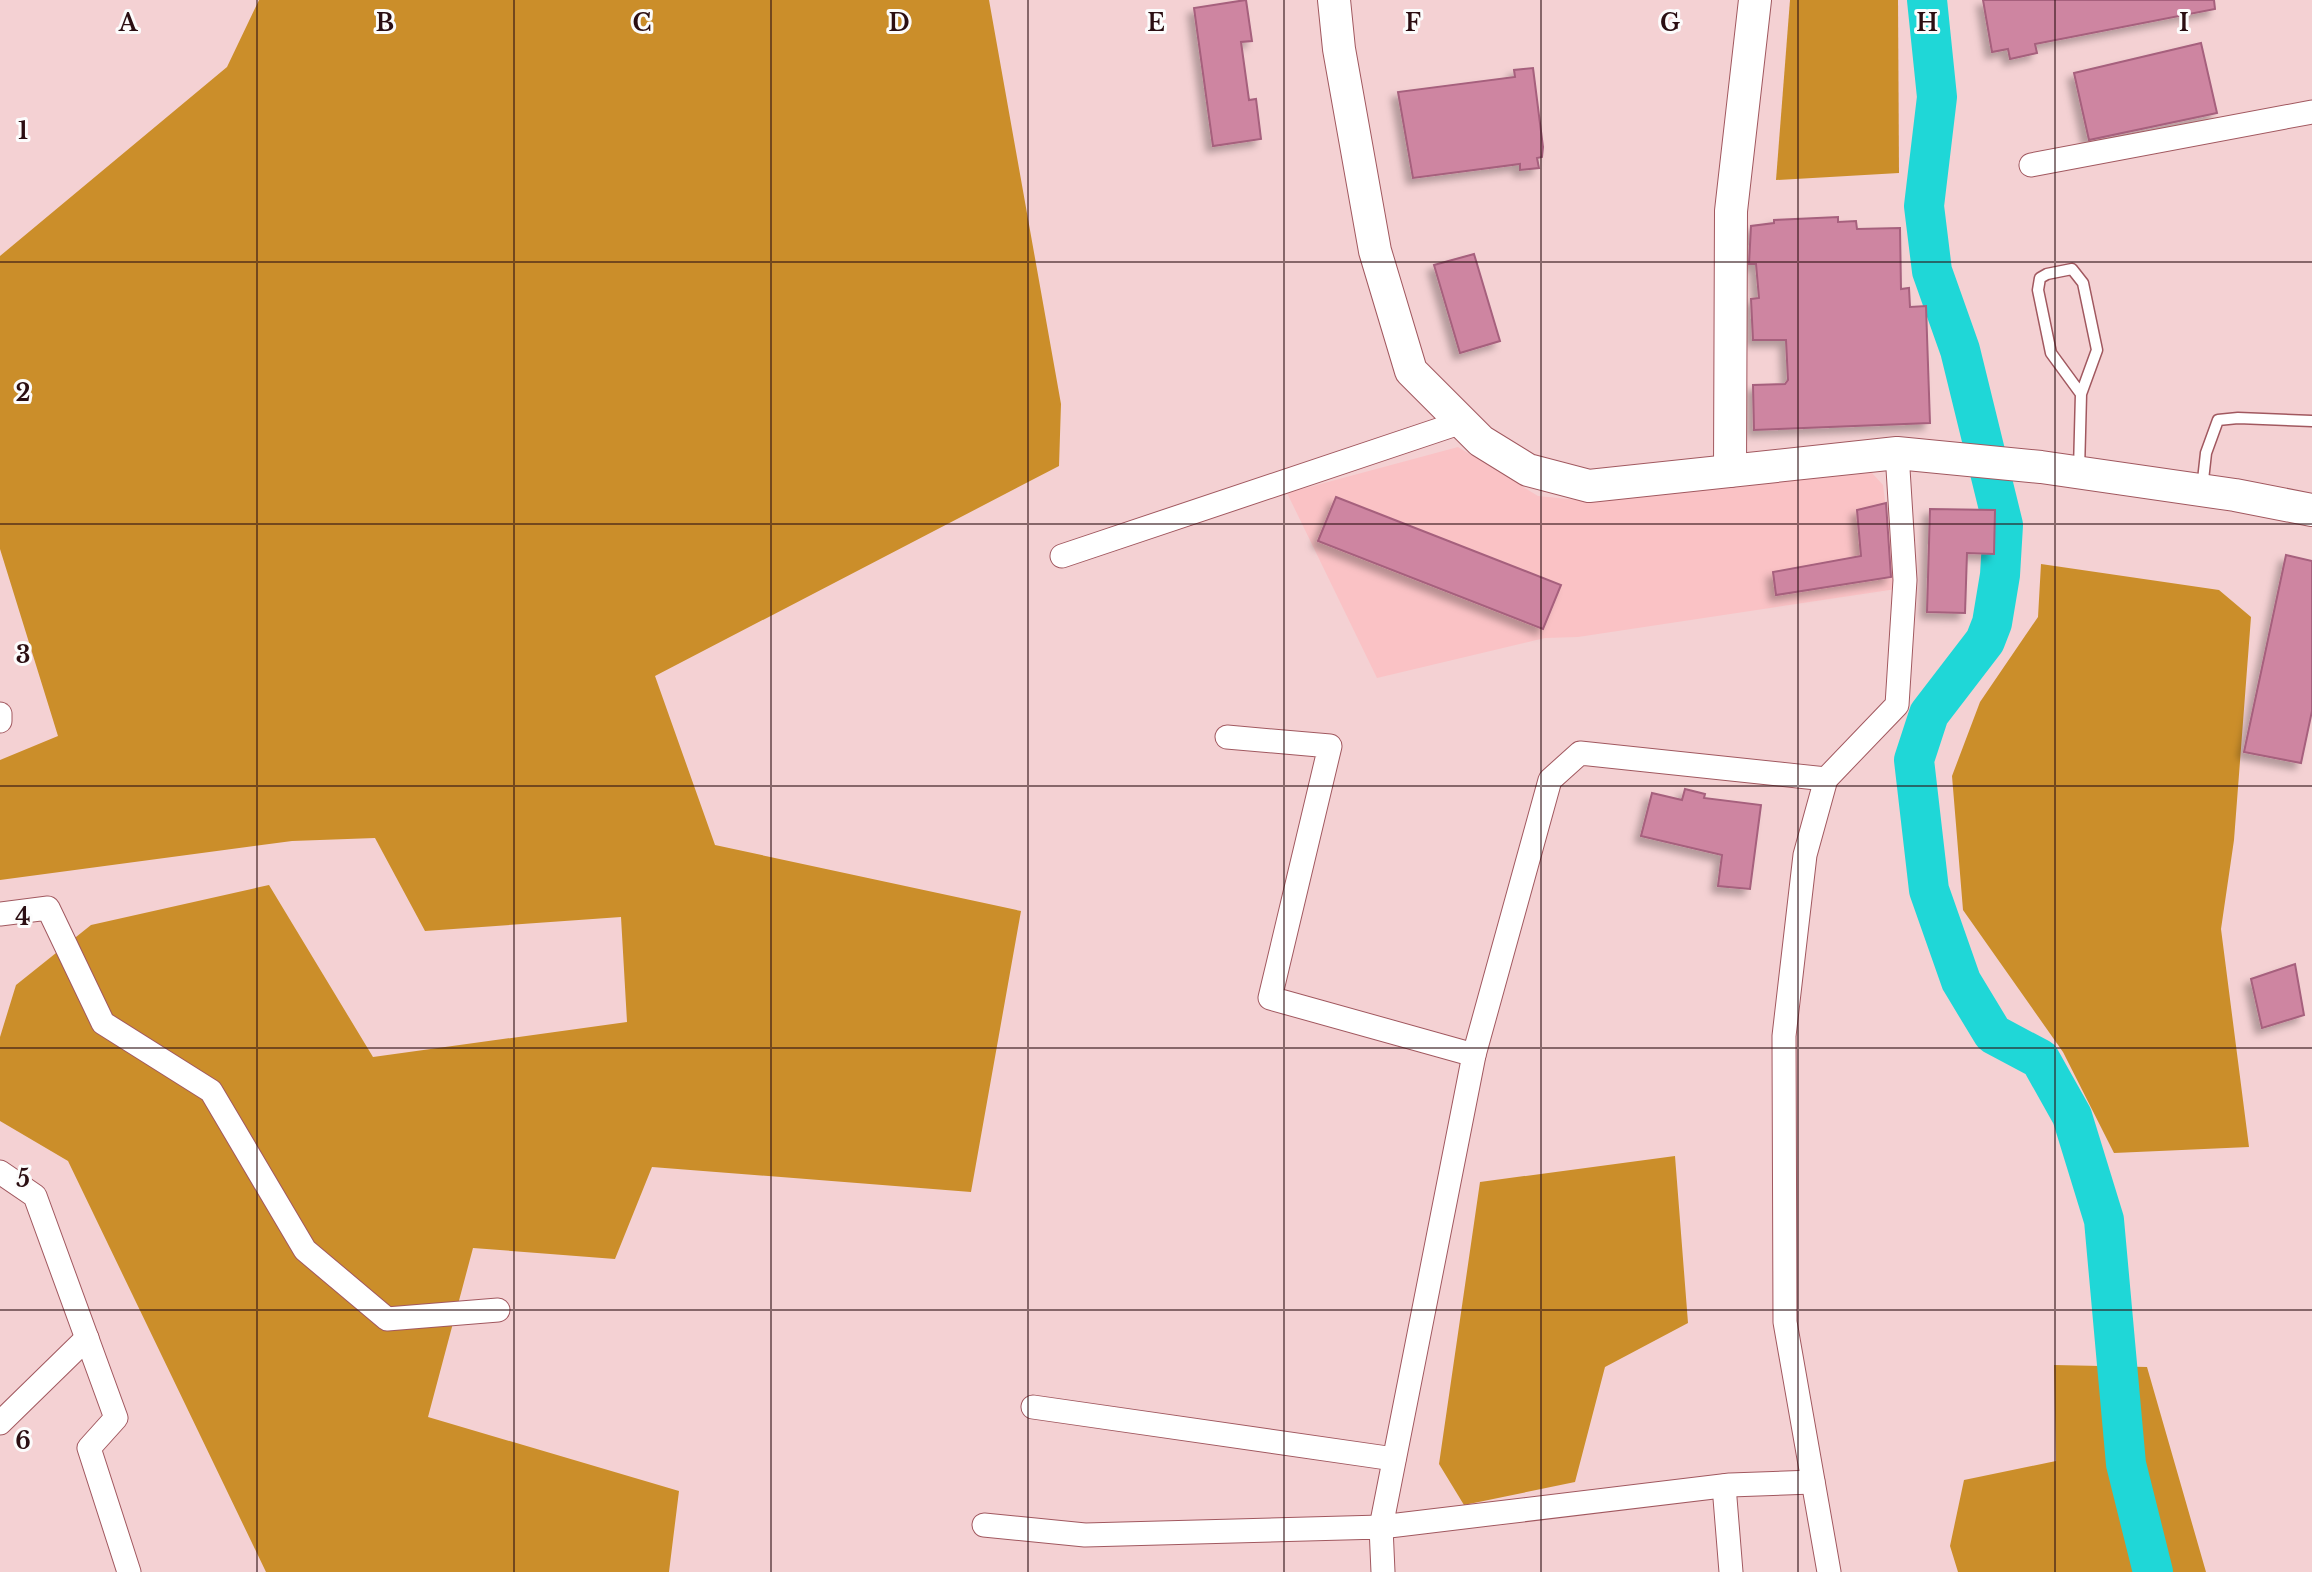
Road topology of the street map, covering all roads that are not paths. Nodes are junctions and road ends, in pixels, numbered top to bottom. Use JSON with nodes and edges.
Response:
{"nodes":[{"id":1,"x":1334,"y":0,"type":"edge"},
{"id":2,"x":1755,"y":0,"type":"edge"},
{"id":3,"x":2312,"y":112,"type":"edge"},
{"id":4,"x":2031,"y":165,"type":"dead end"},
{"id":5,"x":2081,"y":394,"type":"junction"},
{"id":6,"x":2312,"y":421,"type":"edge"},
{"id":7,"x":1462,"y":422,"type":"junction"},
{"id":8,"x":1897,"y":453,"type":"junction"},
{"id":9,"x":1730,"y":471,"type":"junction"},
{"id":10,"x":2079,"y":473,"type":"junction"},
{"id":11,"x":2202,"y":491,"type":"junction"},
{"id":12,"x":2312,"y":510,"type":"edge"},
{"id":13,"x":1062,"y":556,"type":"dead end"},
{"id":14,"x":0,"y":714,"type":"edge"},
{"id":15,"x":0,"y":721,"type":"edge"},
{"id":16,"x":1227,"y":737,"type":"dead end"},
{"id":17,"x":1826,"y":779,"type":"junction"},
{"id":18,"x":0,"y":914,"type":"edge"},
{"id":19,"x":1474,"y":1055,"type":"junction"},
{"id":20,"x":0,"y":1172,"type":"edge"},
{"id":21,"x":498,"y":1310,"type":"dead end"},
{"id":22,"x":87,"y":1338,"type":"junction"},
{"id":23,"x":1033,"y":1407,"type":"dead end"},
{"id":24,"x":0,"y":1423,"type":"edge"},
{"id":25,"x":1394,"y":1459,"type":"junction"},
{"id":26,"x":1813,"y":1482,"type":"junction"},
{"id":27,"x":1724,"y":1486,"type":"junction"},
{"id":28,"x":984,"y":1525,"type":"dead end"},
{"id":29,"x":1381,"y":1527,"type":"junction"},
{"id":30,"x":129,"y":1572,"type":"edge"},
{"id":31,"x":1383,"y":1572,"type":"edge"},
{"id":32,"x":1731,"y":1572,"type":"edge"},
{"id":33,"x":1829,"y":1572,"type":"edge"}],
"edges":[{"from":1,"to":7,"type":"main road"},
{"from":2,"to":9,"type":"main road"},
{"from":3,"to":4,"type":"street"},
{"from":5,"to":5,"type":"lane"},
{"from":5,"to":10,"type":"lane"},
{"from":6,"to":11,"type":"lane"},
{"from":7,"to":9,"type":"main road"},
{"from":7,"to":13,"type":"street"},
{"from":8,"to":9,"type":"main road"},
{"from":8,"to":10,"type":"main road"},
{"from":8,"to":17,"type":"street"},
{"from":10,"to":11,"type":"main road"},
{"from":11,"to":12,"type":"main road"},
{"from":14,"to":15,"type":"street"},
{"from":16,"to":19,"type":"street"},
{"from":17,"to":19,"type":"street"},
{"from":17,"to":26,"type":"street"},
{"from":18,"to":21,"type":"street"},
{"from":19,"to":25,"type":"street"},
{"from":20,"to":22,"type":"street"},
{"from":22,"to":24,"type":"street"},
{"from":22,"to":30,"type":"street"},
{"from":23,"to":25,"type":"street"},
{"from":25,"to":29,"type":"street"},
{"from":26,"to":27,"type":"street"},
{"from":26,"to":33,"type":"street"},
{"from":27,"to":29,"type":"street"},
{"from":27,"to":32,"type":"street"},
{"from":28,"to":29,"type":"street"},
{"from":29,"to":31,"type":"street"}]}
